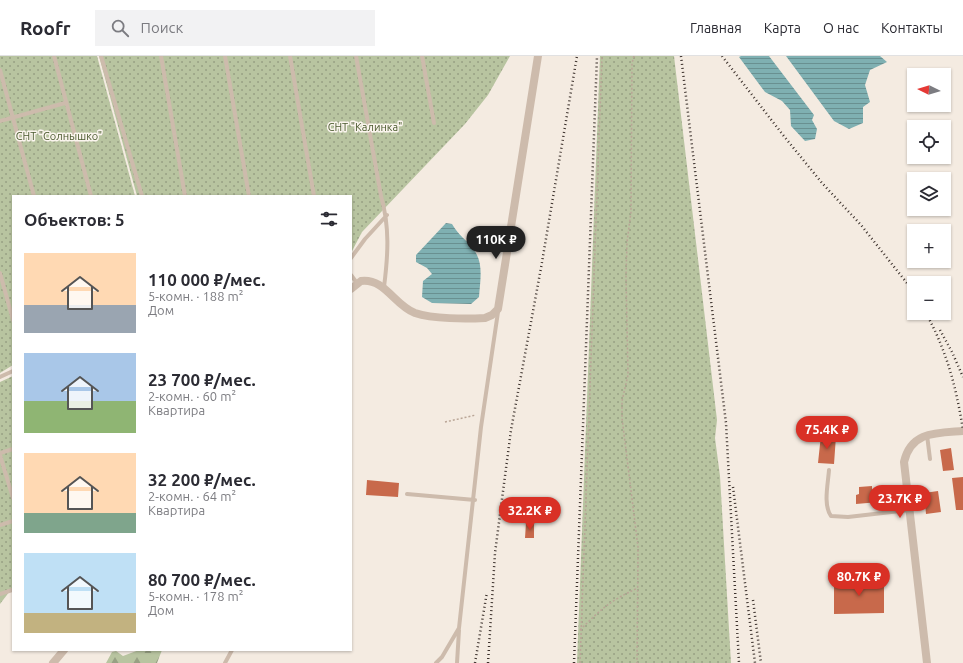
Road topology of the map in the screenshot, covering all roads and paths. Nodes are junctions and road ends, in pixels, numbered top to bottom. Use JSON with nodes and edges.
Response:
{"nodes":[{"id":1,"x":54,"y":56,"type":"edge"},
{"id":2,"x":102,"y":56,"type":"edge"},
{"id":3,"x":160,"y":56,"type":"edge"},
{"id":4,"x":225,"y":56,"type":"edge"},
{"id":5,"x":290,"y":56,"type":"edge"},
{"id":6,"x":356,"y":56,"type":"edge"},
{"id":7,"x":422,"y":56,"type":"edge"},
{"id":8,"x":538,"y":56,"type":"edge"},
{"id":9,"x":602,"y":56,"type":"edge"},
{"id":10,"x":634,"y":56,"type":"edge"},
{"id":11,"x":0,"y":70,"type":"edge"},
{"id":12,"x":65,"y":103,"type":"junction"},
{"id":13,"x":14,"y":117,"type":"junction"},
{"id":14,"x":0,"y":121,"type":"edge"},
{"id":15,"x":434,"y":123,"type":"dead end"},
{"id":16,"x":34,"y":195,"type":"edge"},
{"id":17,"x":91,"y":195,"type":"edge"},
{"id":18,"x":142,"y":195,"type":"edge"},
{"id":19,"x":185,"y":195,"type":"edge"},
{"id":20,"x":249,"y":195,"type":"edge"},
{"id":21,"x":314,"y":195,"type":"edge"},
{"id":22,"x":387,"y":215,"type":"junction"},
{"id":23,"x":352,"y":257,"type":"edge"},
{"id":24,"x":0,"y":273,"type":"edge"},
{"id":25,"x":354,"y":286,"type":"edge"},
{"id":26,"x":384,"y":287,"type":"junction"},
{"id":27,"x":498,"y":309,"type":"junction"},
{"id":28,"x":12,"y":316,"type":"edge"},
{"id":29,"x":12,"y":371,"type":"edge"},
{"id":30,"x":0,"y":377,"type":"edge"},
{"id":31,"x":483,"y":414,"type":"junction"},
{"id":32,"x":445,"y":422,"type":"dead end"},
{"id":33,"x":963,"y":431,"type":"edge"},
{"id":34,"x":927,"y":436,"type":"junction"},
{"id":35,"x":12,"y":449,"type":"edge"},
{"id":36,"x":0,"y":454,"type":"edge"},
{"id":37,"x":930,"y":460,"type":"dead end"},
{"id":38,"x":830,"y":470,"type":"dead end"},
{"id":39,"x":407,"y":494,"type":"dead end"},
{"id":40,"x":12,"y":495,"type":"edge"},
{"id":41,"x":475,"y":500,"type":"junction"},
{"id":42,"x":909,"y":510,"type":"junction"},
{"id":43,"x":12,"y":521,"type":"edge"},
{"id":44,"x":0,"y":525,"type":"edge"},
{"id":45,"x":638,"y":588,"type":"junction"},
{"id":46,"x":12,"y":590,"type":"dead end"},
{"id":47,"x":0,"y":594,"type":"edge"},
{"id":48,"x":459,"y":628,"type":"junction"},
{"id":49,"x":580,"y":630,"type":"junction"},
{"id":50,"x":63,"y":651,"type":"edge"},
{"id":51,"x":231,"y":651,"type":"edge"},
{"id":52,"x":53,"y":663,"type":"edge"},
{"id":53,"x":225,"y":663,"type":"edge"},
{"id":54,"x":436,"y":663,"type":"edge"},
{"id":55,"x":457,"y":663,"type":"edge"},
{"id":56,"x":580,"y":663,"type":"edge"},
{"id":57,"x":637,"y":663,"type":"edge"},
{"id":58,"x":927,"y":663,"type":"edge"}],
"edges":[{"from":1,"to":12,"type":"lane"},
{"from":2,"to":18,"type":"lane"},
{"from":3,"to":19,"type":"lane"},
{"from":4,"to":20,"type":"lane"},
{"from":5,"to":21,"type":"lane"},
{"from":6,"to":22,"type":"lane"},
{"from":7,"to":15,"type":"lane"},
{"from":8,"to":27,"type":"street"},
{"from":9,"to":49,"type":"path"},
{"from":10,"to":45,"type":"path"},
{"from":11,"to":13,"type":"lane"},
{"from":12,"to":13,"type":"lane"},
{"from":12,"to":17,"type":"lane"},
{"from":13,"to":14,"type":"lane"},
{"from":13,"to":16,"type":"lane"},
{"from":22,"to":23,"type":"lane"},
{"from":22,"to":26,"type":"lane"},
{"from":24,"to":28,"type":"lane"},
{"from":25,"to":26,"type":"street"},
{"from":26,"to":27,"type":"street"},
{"from":27,"to":31,"type":"lane"},
{"from":29,"to":30,"type":"lane"},
{"from":31,"to":32,"type":"path"},
{"from":31,"to":41,"type":"lane"},
{"from":33,"to":34,"type":"street"},
{"from":34,"to":37,"type":"lane"},
{"from":34,"to":42,"type":"street"},
{"from":35,"to":36,"type":"lane"},
{"from":36,"to":40,"type":"lane"},
{"from":38,"to":42,"type":"lane"},
{"from":39,"to":41,"type":"lane"},
{"from":41,"to":48,"type":"lane"},
{"from":42,"to":58,"type":"street"},
{"from":43,"to":44,"type":"lane"},
{"from":45,"to":49,"type":"path"},
{"from":45,"to":57,"type":"path"},
{"from":46,"to":47,"type":"lane"},
{"from":48,"to":54,"type":"lane"},
{"from":48,"to":55,"type":"lane"},
{"from":49,"to":56,"type":"path"},
{"from":50,"to":52,"type":"street"},
{"from":51,"to":53,"type":"lane"}]}
